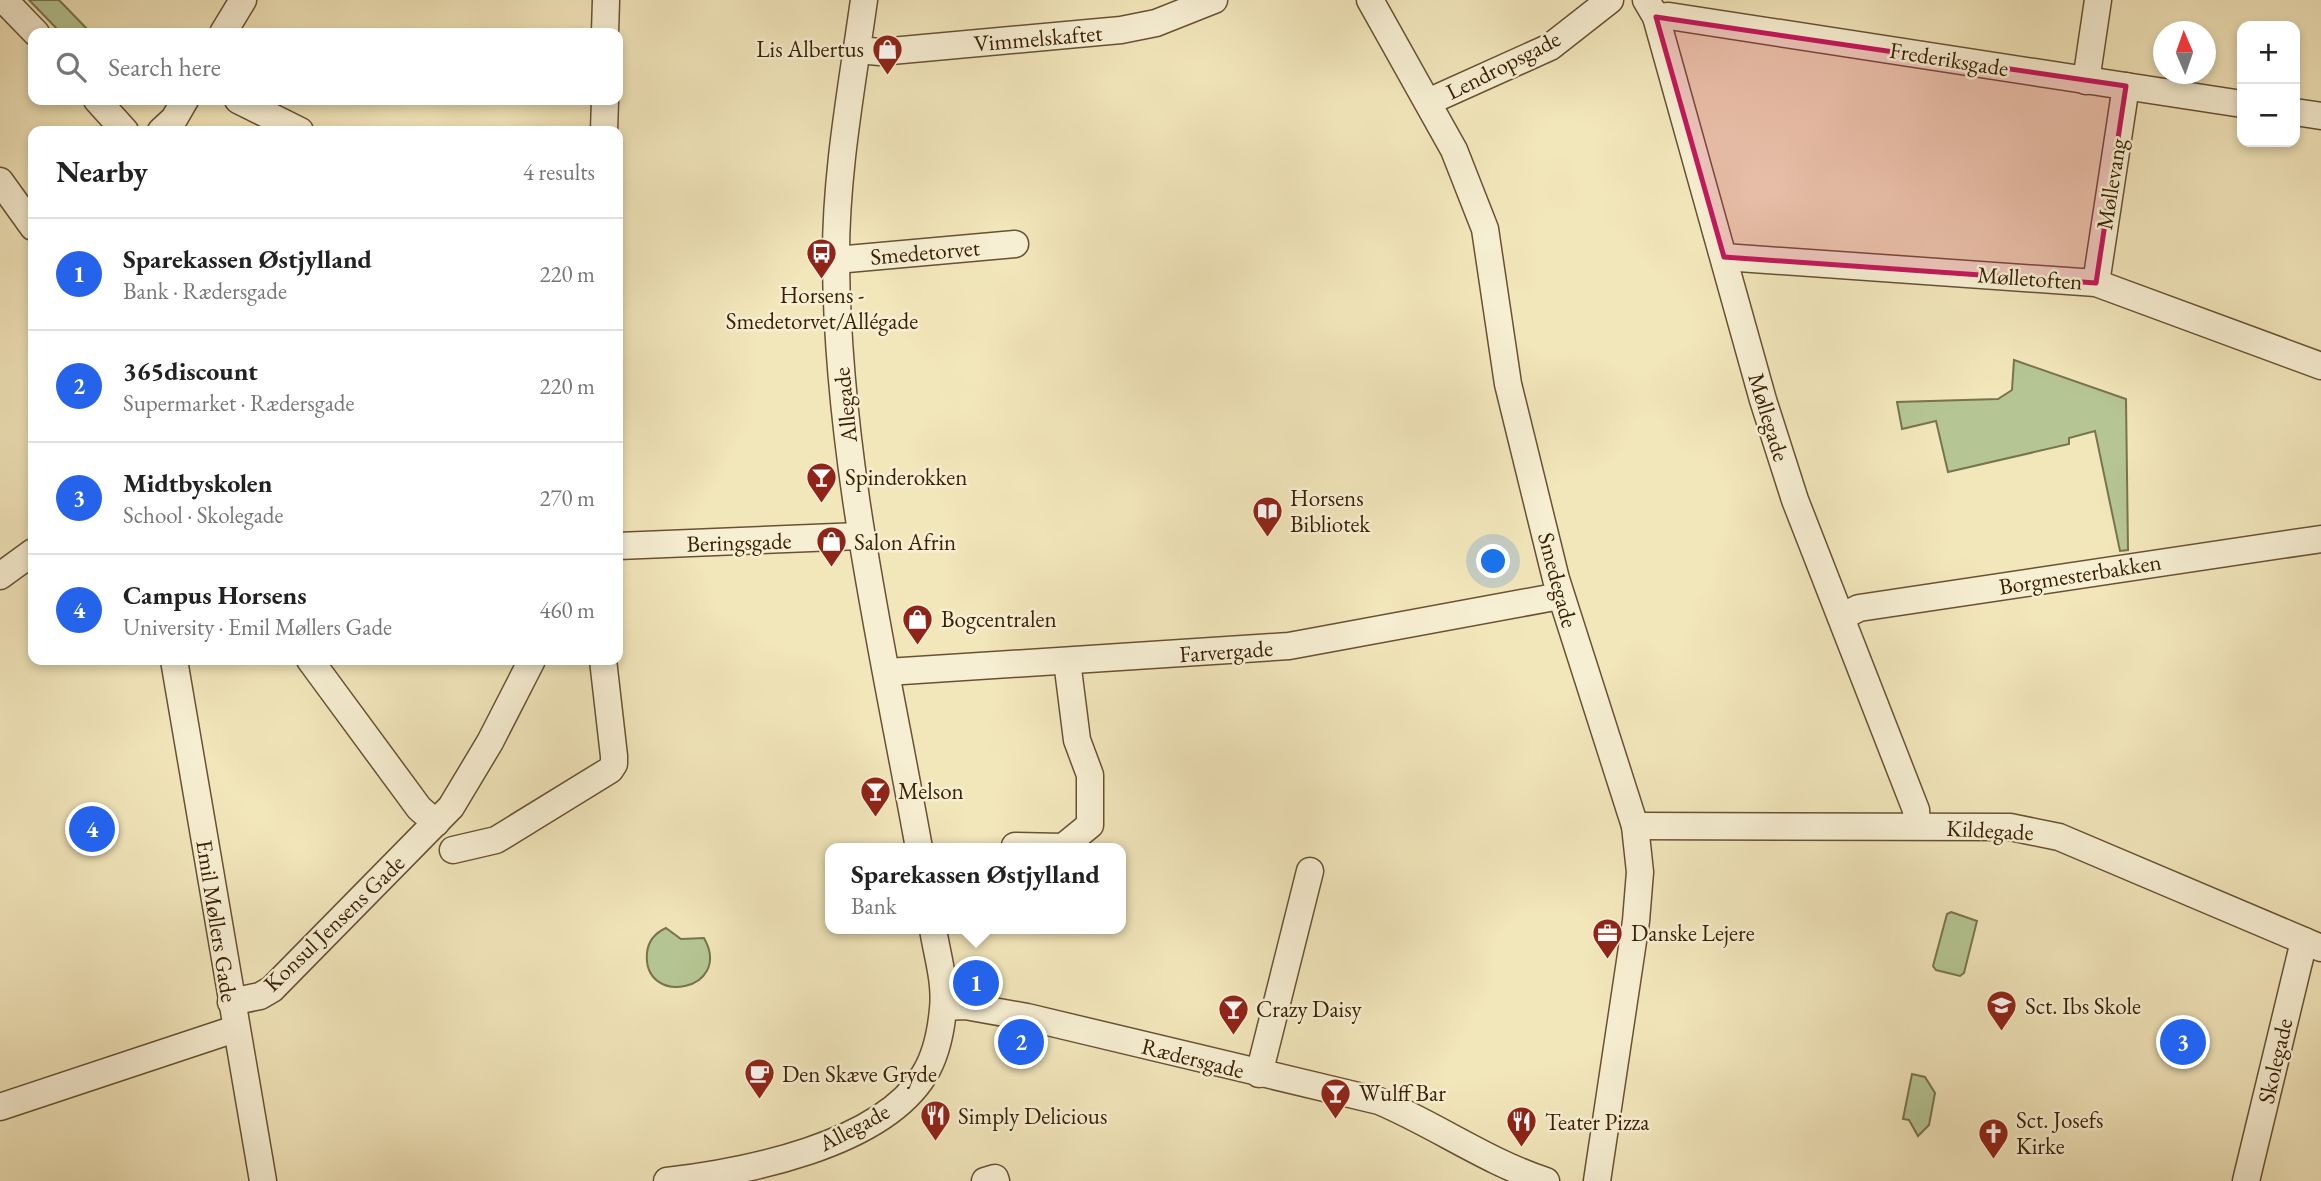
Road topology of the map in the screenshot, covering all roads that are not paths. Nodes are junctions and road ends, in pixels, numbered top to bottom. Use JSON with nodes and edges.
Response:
{"nodes":[{"id":1,"x":4,"y":0,"type":"edge"},
{"id":2,"x":243,"y":0,"type":"edge"},
{"id":3,"x":606,"y":0,"type":"edge"},
{"id":4,"x":864,"y":0,"type":"edge"},
{"id":5,"x":1214,"y":0,"type":"edge"},
{"id":6,"x":1370,"y":0,"type":"edge"},
{"id":7,"x":1610,"y":0,"type":"edge"},
{"id":8,"x":2098,"y":0,"type":"edge"},
{"id":9,"x":1651,"y":8,"type":"edge"},
{"id":10,"x":31,"y":28,"type":"edge"},
{"id":11,"x":226,"y":28,"type":"edge"},
{"id":12,"x":606,"y":28,"type":"edge"},
{"id":13,"x":857,"y":50,"type":"junction"},
{"id":14,"x":2087,"y":81,"type":"junction"},
{"id":15,"x":2126,"y":86,"type":"junction"},
{"id":16,"x":1428,"y":102,"type":"junction"},
{"id":17,"x":2237,"y":103,"type":"edge"},
{"id":18,"x":102,"y":105,"type":"edge"},
{"id":19,"x":182,"y":105,"type":"edge"},
{"id":20,"x":248,"y":105,"type":"edge"},
{"id":21,"x":605,"y":105,"type":"edge"},
{"id":22,"x":2300,"y":113,"type":"edge"},
{"id":23,"x":2321,"y":116,"type":"edge"},
{"id":24,"x":120,"y":126,"type":"edge"},
{"id":25,"x":167,"y":126,"type":"edge"},
{"id":26,"x":290,"y":126,"type":"edge"},
{"id":27,"x":604,"y":126,"type":"edge"},
{"id":28,"x":0,"y":181,"type":"edge"},
{"id":29,"x":28,"y":220,"type":"edge"},
{"id":30,"x":1015,"y":244,"type":"dead end"},
{"id":31,"x":1724,"y":257,"type":"junction"},
{"id":32,"x":835,"y":260,"type":"junction"},
{"id":33,"x":2096,"y":282,"type":"junction"},
{"id":34,"x":2321,"y":366,"type":"edge"},
{"id":35,"x":860,"y":536,"type":"junction"},
{"id":36,"x":2321,"y":540,"type":"edge"},
{"id":37,"x":623,"y":546,"type":"edge"},
{"id":38,"x":28,"y":556,"type":"edge"},
{"id":39,"x":0,"y":576,"type":"edge"},
{"id":40,"x":1560,"y":596,"type":"junction"},
{"id":41,"x":1841,"y":617,"type":"junction"},
{"id":42,"x":1067,"y":661,"type":"junction"},
{"id":43,"x":175,"y":665,"type":"edge"},
{"id":44,"x":314,"y":665,"type":"edge"},
{"id":45,"x":529,"y":665,"type":"edge"},
{"id":46,"x":604,"y":665,"type":"edge"},
{"id":47,"x":887,"y":672,"type":"junction"},
{"id":48,"x":1635,"y":826,"type":"junction"},
{"id":49,"x":433,"y":827,"type":"junction"},
{"id":50,"x":1917,"y":827,"type":"junction"},
{"id":51,"x":918,"y":843,"type":"edge"},
{"id":52,"x":1068,"y":843,"type":"edge"},
{"id":53,"x":453,"y":850,"type":"dead end"},
{"id":54,"x":1310,"y":871,"type":"dead end"},
{"id":55,"x":934,"y":934,"type":"edge"},
{"id":56,"x":2312,"y":945,"type":"edge"},
{"id":57,"x":232,"y":1002,"type":"junction"},
{"id":58,"x":944,"y":1007,"type":"junction"},
{"id":59,"x":235,"y":1029,"type":"junction"},
{"id":60,"x":1259,"y":1074,"type":"junction"},
{"id":61,"x":0,"y":1107,"type":"edge"},
{"id":62,"x":740,"y":1176,"type":"edge"},
{"id":63,"x":263,"y":1181,"type":"edge"},
{"id":64,"x":667,"y":1181,"type":"edge"},
{"id":65,"x":985,"y":1181,"type":"edge"},
{"id":66,"x":996,"y":1181,"type":"edge"},
{"id":67,"x":1546,"y":1181,"type":"edge"},
{"id":68,"x":1597,"y":1181,"type":"edge"},
{"id":69,"x":2246,"y":1181,"type":"edge"}],
"edges":[{"from":1,"to":10,"type":"street"},
{"from":2,"to":11,"type":"street"},
{"from":3,"to":12,"type":"street"},
{"from":4,"to":13,"type":"street","name":"Allegade"},
{"from":5,"to":13,"type":"street","name":"Vimmelskaftet"},
{"from":6,"to":16,"type":"street","name":"Smedegade"},
{"from":7,"to":16,"type":"street","name":"Lendropsgade"},
{"from":8,"to":14,"type":"street"},
{"from":9,"to":14,"type":"street","name":"Frederiksgade"},
{"from":9,"to":31,"type":"street","name":"Møllegade"},
{"from":13,"to":32,"type":"street","name":"Allegade"},
{"from":14,"to":15,"type":"street","name":"Frederiksgade"},
{"from":15,"to":17,"type":"street","name":"Frederiksgade"},
{"from":15,"to":33,"type":"street","name":"Møllevang"},
{"from":16,"to":40,"type":"street","name":"Smedegade"},
{"from":18,"to":24,"type":"street"},
{"from":19,"to":25,"type":"street"},
{"from":20,"to":26,"type":"street"},
{"from":21,"to":27,"type":"street"},
{"from":22,"to":23,"type":"street"},
{"from":28,"to":29,"type":"street"},
{"from":30,"to":32,"type":"street","name":"Smedetorvet"},
{"from":31,"to":33,"type":"street","name":"Mølletoften"},
{"from":31,"to":41,"type":"street","name":"Møllegade"},
{"from":32,"to":35,"type":"street","name":"Allegade"},
{"from":33,"to":34,"type":"street","name":"Mølletoften"},
{"from":35,"to":37,"type":"street","name":"Beringsgade"},
{"from":35,"to":47,"type":"street","name":"Allegade"},
{"from":36,"to":41,"type":"street","name":"Borgmesterbakken"},
{"from":38,"to":39,"type":"street"},
{"from":40,"to":42,"type":"street","name":"Farvergade"},
{"from":40,"to":48,"type":"street","name":"Smedegade"},
{"from":41,"to":50,"type":"street","name":"Møllegade"},
{"from":42,"to":47,"type":"street","name":"Farvergade"},
{"from":42,"to":52,"type":"street"},
{"from":43,"to":57,"type":"street","name":"Emil Møllers Gade"},
{"from":44,"to":49,"type":"street"},
{"from":45,"to":49,"type":"street","name":"Konsul Jensens Gade"},
{"from":46,"to":53,"type":"street"},
{"from":47,"to":51,"type":"street","name":"Allegade"},
{"from":48,"to":50,"type":"street","name":"Kildegade"},
{"from":48,"to":68,"type":"street","name":"Smedegade"},
{"from":49,"to":57,"type":"street","name":"Konsul Jensens Gade"},
{"from":50,"to":56,"type":"street","name":"Kildegade"},
{"from":54,"to":60,"type":"street"},
{"from":55,"to":58,"type":"street","name":"Allegade"},
{"from":56,"to":69,"type":"street","name":"Skolegade"},
{"from":57,"to":59,"type":"street","name":"Emil Møllers Gade"},
{"from":58,"to":60,"type":"street","name":"Rædersgade"},
{"from":58,"to":62,"type":"street","name":"Allegade"},
{"from":59,"to":61,"type":"street"},
{"from":59,"to":63,"type":"street","name":"Emil Møllers Gade"},
{"from":60,"to":67,"type":"street","name":"Rædersgade"},
{"from":62,"to":64,"type":"street","name":"Allegade"},
{"from":65,"to":66,"type":"street"}]}
